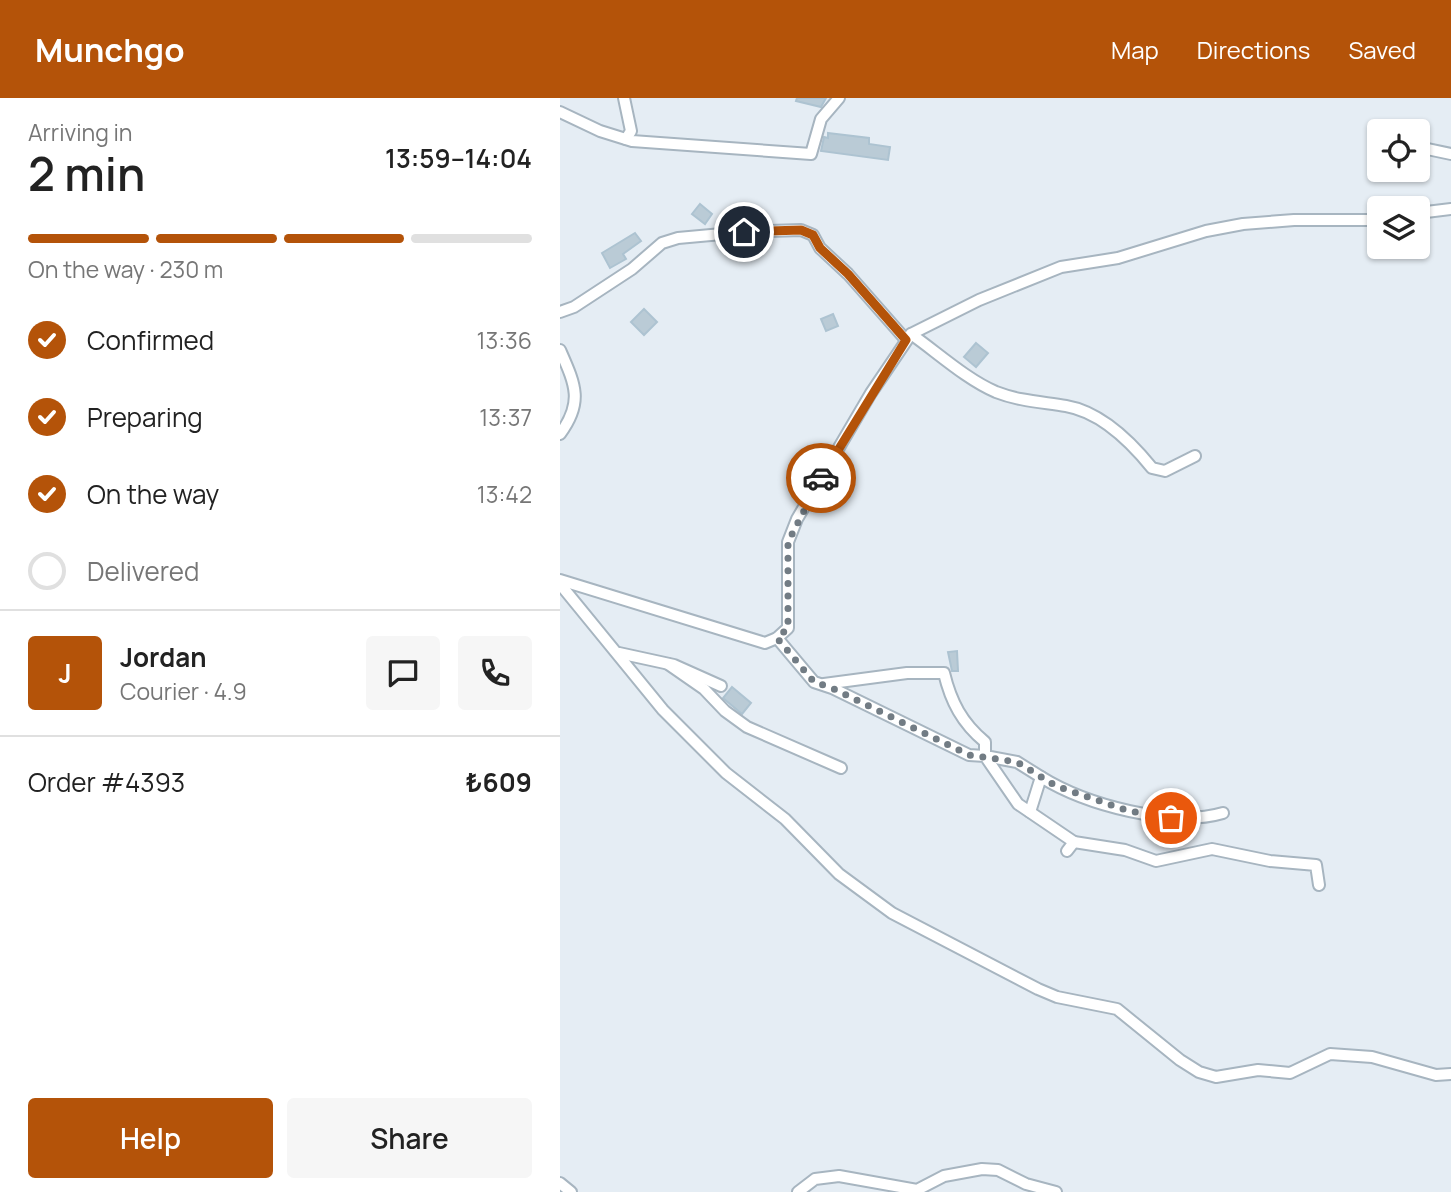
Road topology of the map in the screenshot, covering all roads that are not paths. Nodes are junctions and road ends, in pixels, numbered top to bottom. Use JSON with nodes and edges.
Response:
{"nodes":[{"id":1,"x":624,"y":98,"type":"edge"},
{"id":2,"x":839,"y":98,"type":"edge"},
{"id":3,"x":560,"y":112,"type":"edge"},
{"id":4,"x":626,"y":139,"type":"junction"},
{"id":5,"x":1430,"y":150,"type":"edge"},
{"id":6,"x":1451,"y":154,"type":"edge"},
{"id":7,"x":1451,"y":209,"type":"edge"},
{"id":8,"x":1430,"y":212,"type":"edge"},
{"id":9,"x":1367,"y":220,"type":"edge"},
{"id":10,"x":560,"y":312,"type":"edge"},
{"id":11,"x":909,"y":337,"type":"junction"},
{"id":12,"x":560,"y":350,"type":"edge"},
{"id":13,"x":560,"y":434,"type":"edge"},
{"id":14,"x":1195,"y":456,"type":"dead end"},
{"id":15,"x":560,"y":582,"type":"edge"},
{"id":16,"x":777,"y":638,"type":"junction"},
{"id":17,"x":619,"y":653,"type":"junction"},
{"id":18,"x":668,"y":664,"type":"junction"},
{"id":19,"x":821,"y":684,"type":"junction"},
{"id":20,"x":721,"y":686,"type":"dead end"},
{"id":21,"x":985,"y":755,"type":"junction"},
{"id":22,"x":841,"y":768,"type":"dead end"},
{"id":23,"x":1041,"y":777,"type":"junction"},
{"id":24,"x":1030,"y":812,"type":"junction"},
{"id":25,"x":1223,"y":813,"type":"dead end"},
{"id":26,"x":1319,"y":885,"type":"dead end"},
{"id":27,"x":1451,"y":1074,"type":"edge"},
{"id":28,"x":560,"y":1183,"type":"edge"},
{"id":29,"x":571,"y":1192,"type":"edge"},
{"id":30,"x":798,"y":1192,"type":"edge"},
{"id":31,"x":1056,"y":1192,"type":"edge"}],
"edges":[{"from":1,"to":4,"type":"street"},
{"from":2,"to":4,"type":"street"},
{"from":3,"to":4,"type":"street"},
{"from":5,"to":6,"type":"street"},
{"from":7,"to":8,"type":"street"},
{"from":9,"to":11,"type":"street"},
{"from":10,"to":11,"type":"street"},
{"from":11,"to":14,"type":"street"},
{"from":11,"to":16,"type":"street"},
{"from":12,"to":13,"type":"street"},
{"from":15,"to":16,"type":"street"},
{"from":15,"to":17,"type":"street"},
{"from":16,"to":19,"type":"street"},
{"from":17,"to":18,"type":"street"},
{"from":17,"to":27,"type":"street"},
{"from":18,"to":20,"type":"street"},
{"from":18,"to":22,"type":"street"},
{"from":19,"to":21,"type":"street"},
{"from":19,"to":21,"type":"street"},
{"from":21,"to":23,"type":"street"},
{"from":21,"to":24,"type":"street"},
{"from":23,"to":24,"type":"street"},
{"from":23,"to":25,"type":"street"},
{"from":24,"to":26,"type":"street"},
{"from":28,"to":29,"type":"street"},
{"from":30,"to":31,"type":"street"}]}
